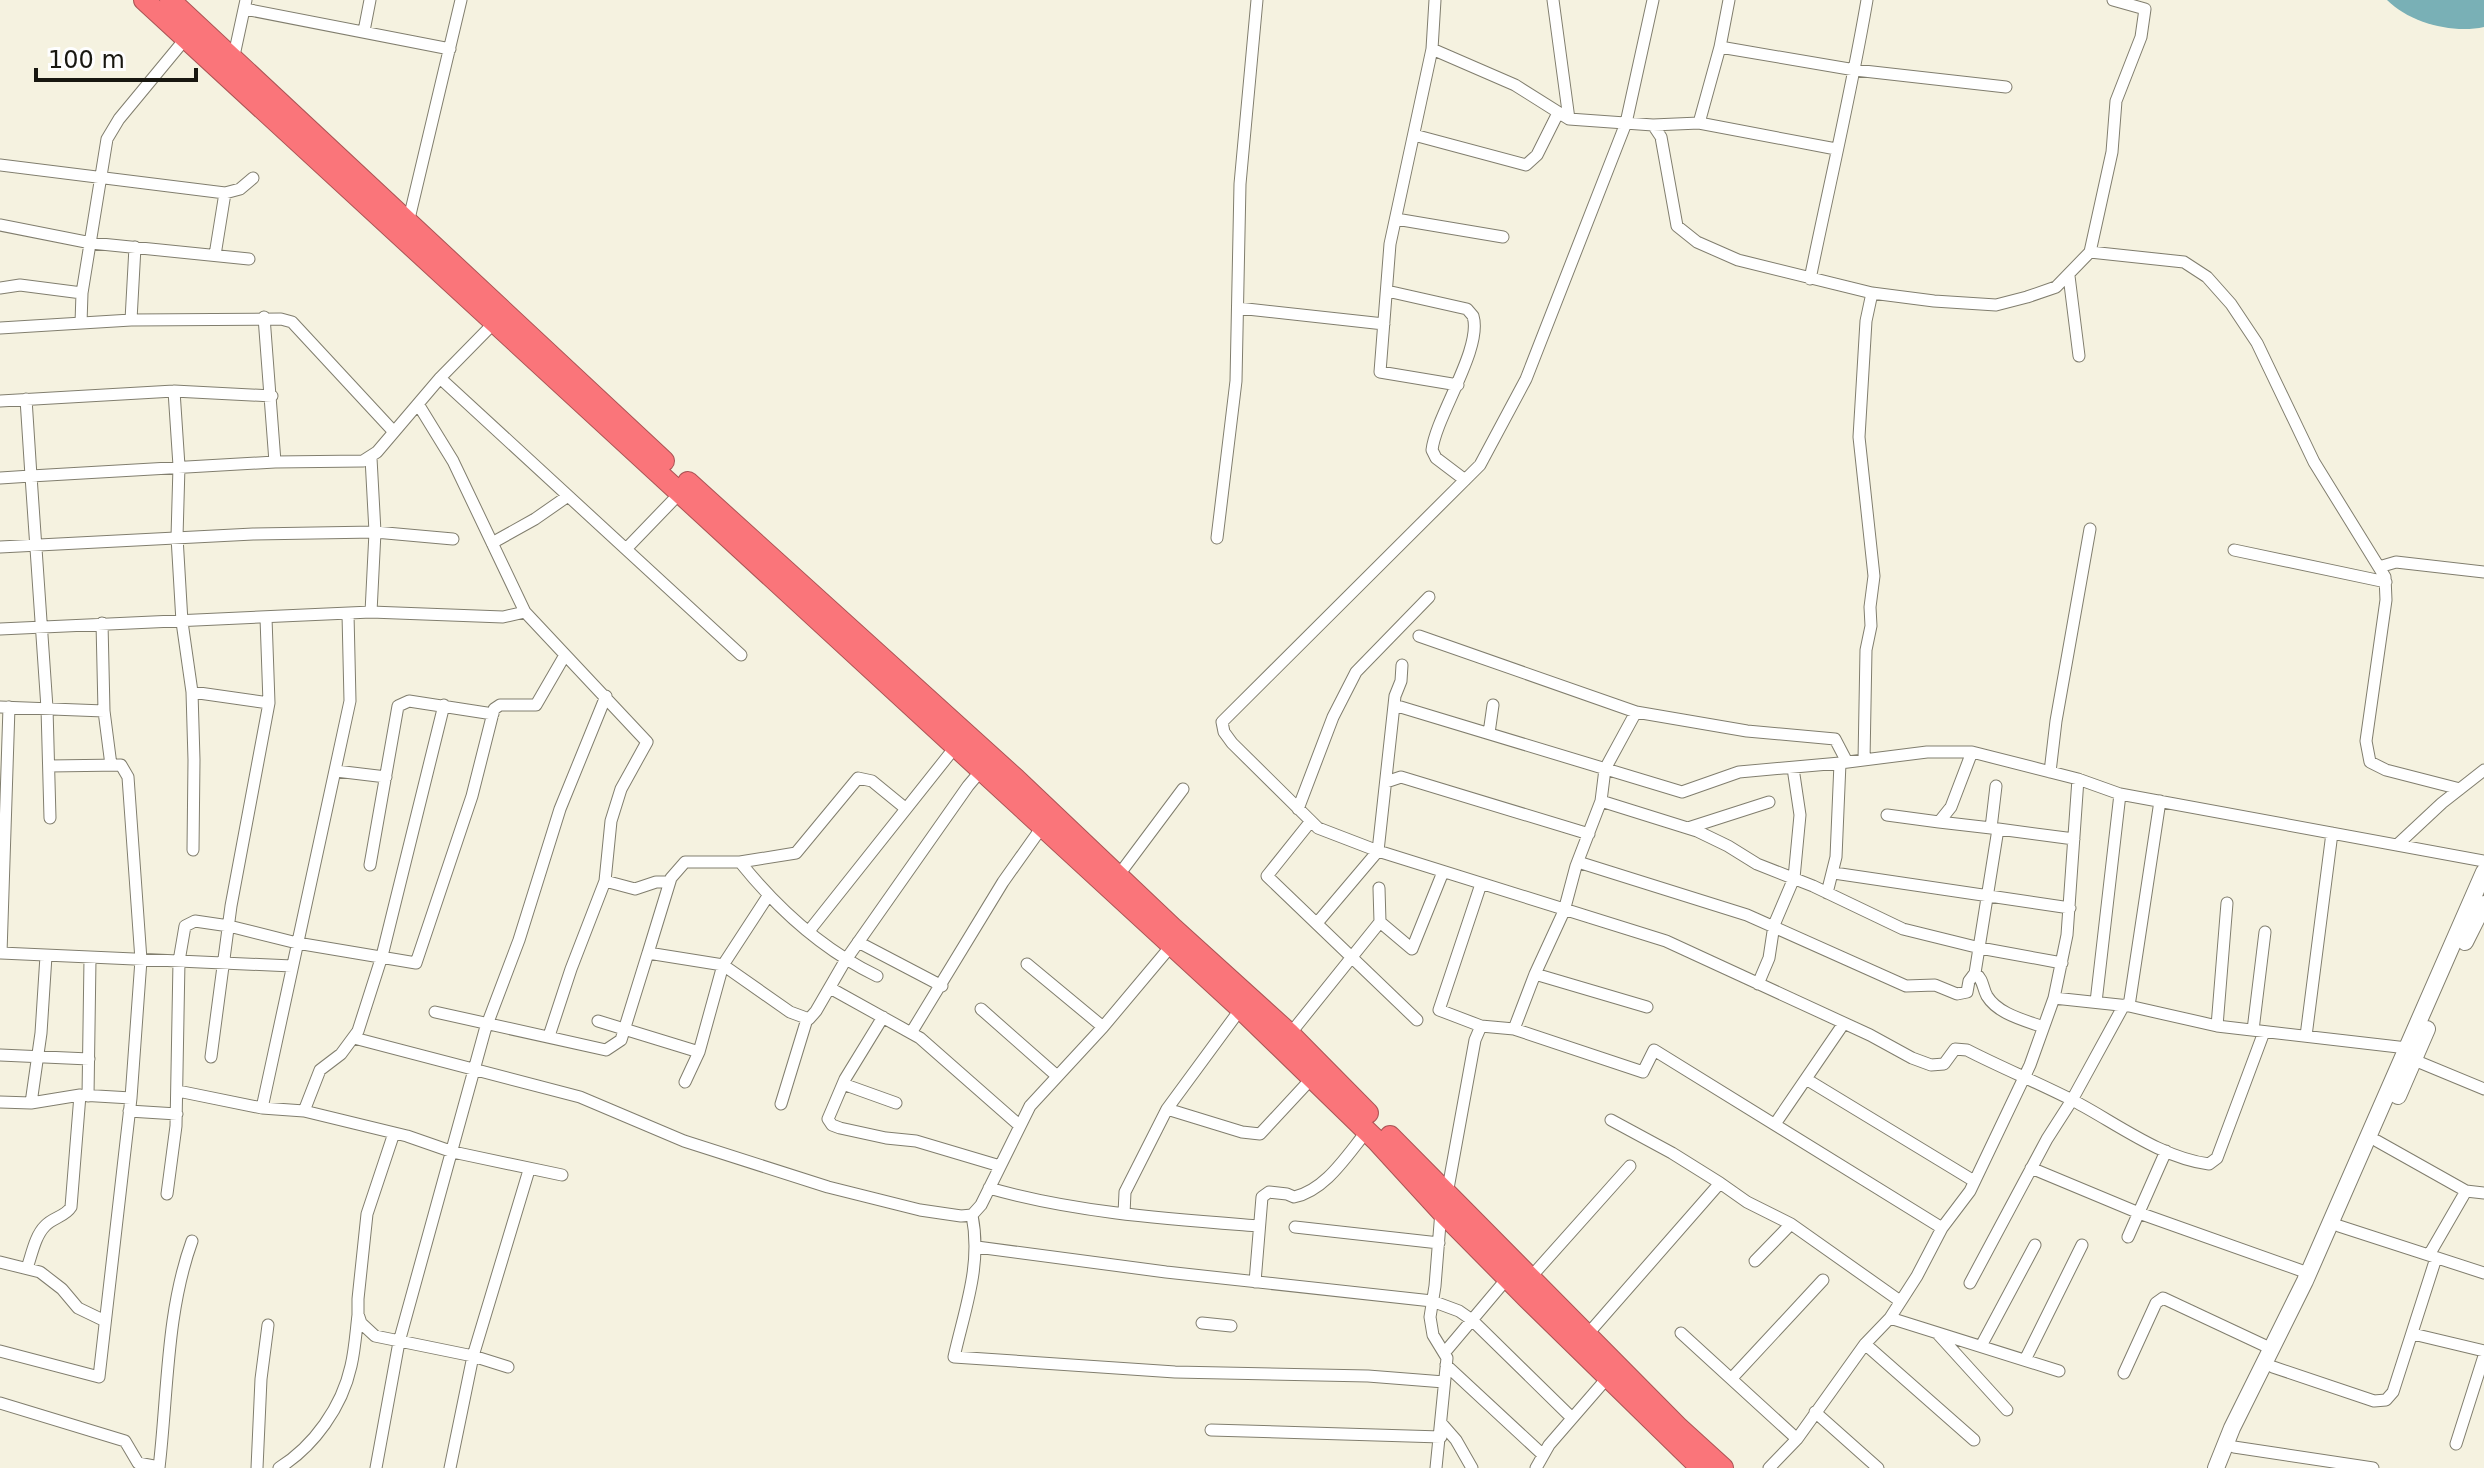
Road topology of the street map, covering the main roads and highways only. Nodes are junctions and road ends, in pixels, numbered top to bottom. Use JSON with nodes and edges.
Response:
{"nodes":[{"id":1,"x":144,"y":0,"type":"edge"},
{"id":2,"x":170,"y":0,"type":"edge"},
{"id":3,"x":987,"y":764,"type":"junction"},
{"id":4,"x":1246,"y":1003,"type":"junction"},
{"id":5,"x":1444,"y":1203,"type":"junction"},
{"id":6,"x":1519,"y":1274,"type":"junction"},
{"id":7,"x":1698,"y":1467,"type":"edge"},
{"id":8,"x":1723,"y":1468,"type":"edge"}],
"edges":[{"from":1,"to":3,"type":"highway"},
{"from":2,"to":3,"type":"highway"},
{"from":3,"to":4,"type":"highway"},
{"from":3,"to":4,"type":"highway"},
{"from":4,"to":5,"type":"highway"},
{"from":4,"to":5,"type":"highway"},
{"from":5,"to":6,"type":"highway"},
{"from":6,"to":7,"type":"highway"},
{"from":6,"to":8,"type":"highway"}]}
